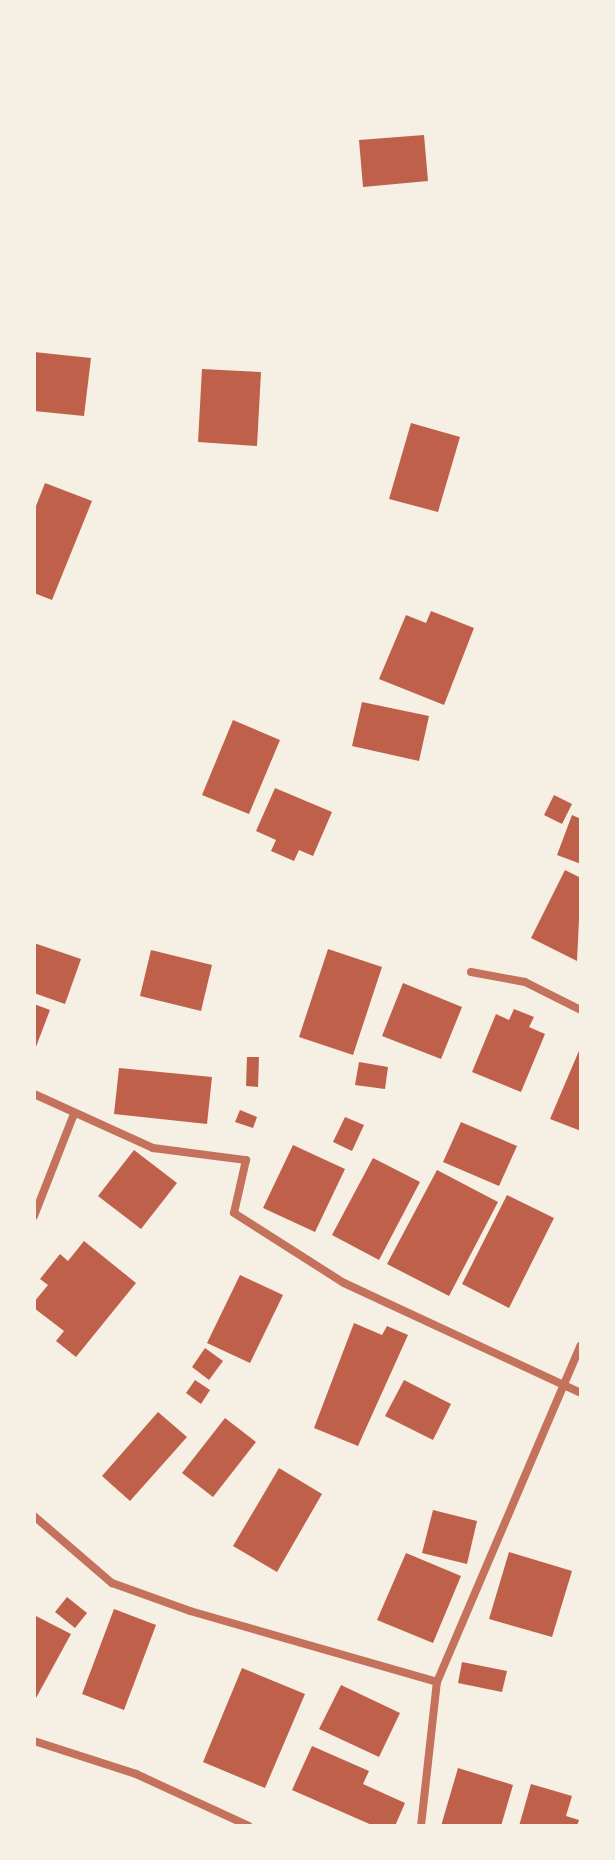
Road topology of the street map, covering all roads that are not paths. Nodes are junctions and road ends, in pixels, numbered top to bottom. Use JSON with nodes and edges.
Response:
{"nodes":[{"id":1,"x":471,"y":972,"type":"dead end"},
{"id":2,"x":581,"y":1010,"type":"edge"},
{"id":3,"x":34,"y":1094,"type":"edge"},
{"id":4,"x":74,"y":1114,"type":"junction"},
{"id":5,"x":34,"y":1216,"type":"edge"},
{"id":6,"x":581,"y":1345,"type":"edge"},
{"id":7,"x":565,"y":1388,"type":"junction"},
{"id":8,"x":581,"y":1393,"type":"edge"},
{"id":9,"x":34,"y":1516,"type":"edge"},
{"id":10,"x":437,"y":1682,"type":"junction"},
{"id":11,"x":34,"y":1741,"type":"edge"},
{"id":12,"x":249,"y":1826,"type":"edge"},
{"id":13,"x":421,"y":1826,"type":"edge"}],
"edges":[{"from":1,"to":2,"type":"street"},
{"from":3,"to":4,"type":"street"},
{"from":4,"to":5,"type":"street"},
{"from":4,"to":7,"type":"street"},
{"from":6,"to":7,"type":"street"},
{"from":7,"to":8,"type":"street"},
{"from":7,"to":10,"type":"street"},
{"from":9,"to":10,"type":"street"},
{"from":10,"to":13,"type":"street"},
{"from":11,"to":12,"type":"street"}]}
